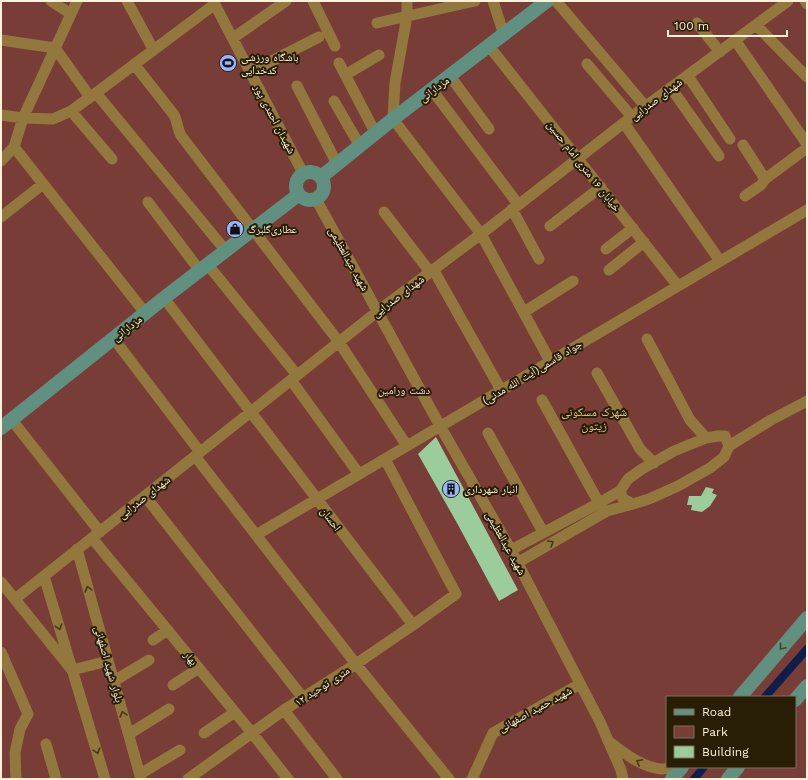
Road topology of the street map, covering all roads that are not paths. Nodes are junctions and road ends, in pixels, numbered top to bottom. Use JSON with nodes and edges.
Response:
{"nodes":[{"id":1,"x":51,"y":1,"type":"edge"},
{"id":2,"x":77,"y":1,"type":"edge"},
{"id":3,"x":127,"y":1,"type":"edge"},
{"id":4,"x":286,"y":1,"type":"edge"},
{"id":5,"x":313,"y":1,"type":"edge"},
{"id":6,"x":407,"y":1,"type":"edge"},
{"id":7,"x":475,"y":1,"type":"edge"},
{"id":8,"x":492,"y":1,"type":"edge"},
{"id":9,"x":547,"y":1,"type":"edge"},
{"id":10,"x":556,"y":1,"type":"edge"},
{"id":11,"x":788,"y":1,"type":"edge"},
{"id":12,"x":804,"y":1,"type":"edge"},
{"id":13,"x":214,"y":2,"type":"edge"},
{"id":14,"x":807,"y":4,"type":"edge"},
{"id":15,"x":71,"y":14,"type":"junction"},
{"id":16,"x":407,"y":16,"type":"junction"},
{"id":17,"x":377,"y":23,"type":"dead end"},
{"id":18,"x":697,"y":23,"type":"dead end"},
{"id":19,"x":756,"y":25,"type":"junction"},
{"id":20,"x":504,"y":35,"type":"junction"},
{"id":21,"x":319,"y":37,"type":"dead end"},
{"id":22,"x":233,"y":38,"type":"junction"},
{"id":23,"x":1,"y":40,"type":"edge"},
{"id":24,"x":735,"y":40,"type":"junction"},
{"id":25,"x":335,"y":46,"type":"dead end"},
{"id":26,"x":489,"y":46,"type":"junction"},
{"id":27,"x":55,"y":48,"type":"junction"},
{"id":28,"x":153,"y":49,"type":"junction"},
{"id":29,"x":720,"y":52,"type":"junction"},
{"id":30,"x":379,"y":55,"type":"dead end"},
{"id":31,"x":339,"y":63,"type":"dead end"},
{"id":32,"x":134,"y":64,"type":"junction"},
{"id":33,"x":587,"y":64,"type":"dead end"},
{"id":34,"x":250,"y":72,"type":"junction"},
{"id":35,"x":345,"y":75,"type":"junction"},
{"id":36,"x":450,"y":76,"type":"junction"},
{"id":37,"x":688,"y":76,"type":"junction"},
{"id":38,"x":807,"y":77,"type":"edge"},
{"id":39,"x":297,"y":86,"type":"dead end"},
{"id":40,"x":671,"y":88,"type":"junction"},
{"id":41,"x":432,"y":90,"type":"junction"},
{"id":42,"x":93,"y":95,"type":"junction"},
{"id":43,"x":334,"y":101,"type":"dead end"},
{"id":44,"x":646,"y":107,"type":"junction"},
{"id":45,"x":71,"y":111,"type":"junction"},
{"id":46,"x":1,"y":115,"type":"edge"},
{"id":47,"x":23,"y":118,"type":"junction"},
{"id":48,"x":393,"y":120,"type":"junction"},
{"id":49,"x":628,"y":120,"type":"junction"},
{"id":50,"x":489,"y":129,"type":"dead end"},
{"id":51,"x":376,"y":134,"type":"junction"},
{"id":52,"x":805,"y":137,"type":"edge"},
{"id":53,"x":730,"y":139,"type":"dead end"},
{"id":54,"x":743,"y":145,"type":"dead end"},
{"id":55,"x":360,"y":146,"type":"junction"},
{"id":56,"x":14,"y":147,"type":"junction"},
{"id":57,"x":807,"y":148,"type":"edge"},
{"id":58,"x":719,"y":156,"type":"dead end"},
{"id":59,"x":578,"y":158,"type":"junction"},
{"id":60,"x":112,"y":159,"type":"dead end"},
{"id":61,"x":1,"y":161,"type":"edge"},
{"id":62,"x":337,"y":164,"type":"junction"},
{"id":63,"x":303,"y":173,"type":"junction"},
{"id":64,"x":321,"y":177,"type":"junction"},
{"id":65,"x":765,"y":179,"type":"junction"},
{"id":66,"x":43,"y":184,"type":"junction"},
{"id":67,"x":601,"y":187,"type":"junction"},
{"id":68,"x":298,"y":195,"type":"junction"},
{"id":69,"x":745,"y":196,"type":"dead end"},
{"id":70,"x":316,"y":199,"type":"junction"},
{"id":71,"x":148,"y":202,"type":"dead end"},
{"id":72,"x":515,"y":207,"type":"junction"},
{"id":73,"x":807,"y":210,"type":"edge"},
{"id":74,"x":384,"y":212,"type":"dead end"},
{"id":75,"x":1,"y":217,"type":"edge"},
{"id":76,"x":550,"y":226,"type":"dead end"},
{"id":77,"x":633,"y":228,"type":"junction"},
{"id":78,"x":253,"y":230,"type":"junction"},
{"id":79,"x":481,"y":234,"type":"junction"},
{"id":80,"x":644,"y":242,"type":"junction"},
{"id":81,"x":606,"y":250,"type":"dead end"},
{"id":82,"x":226,"y":251,"type":"junction"},
{"id":83,"x":539,"y":259,"type":"dead end"},
{"id":84,"x":720,"y":261,"type":"junction"},
{"id":85,"x":204,"y":268,"type":"junction"},
{"id":86,"x":431,"y":270,"type":"junction"},
{"id":87,"x":609,"y":270,"type":"dead end"},
{"id":88,"x":573,"y":281,"type":"dead end"},
{"id":89,"x":678,"y":286,"type":"junction"},
{"id":90,"x":164,"y":298,"type":"junction"},
{"id":91,"x":378,"y":311,"type":"junction"},
{"id":92,"x":524,"y":312,"type":"junction"},
{"id":93,"x":146,"y":314,"type":"junction"},
{"id":94,"x":114,"y":338,"type":"junction"},
{"id":95,"x":647,"y":339,"type":"dead end"},
{"id":96,"x":339,"y":342,"type":"junction"},
{"id":97,"x":550,"y":361,"type":"junction"},
{"id":98,"x":597,"y":373,"type":"dead end"},
{"id":99,"x":294,"y":378,"type":"junction"},
{"id":100,"x":500,"y":390,"type":"junction"},
{"id":101,"x":542,"y":400,"type":"dead end"},
{"id":102,"x":807,"y":401,"type":"edge"},
{"id":103,"x":250,"y":412,"type":"junction"},
{"id":104,"x":6,"y":424,"type":"edge"},
{"id":105,"x":440,"y":426,"type":"junction"},
{"id":106,"x":488,"y":433,"type":"dead end"},
{"id":107,"x":706,"y":438,"type":"junction"},
{"id":108,"x":407,"y":446,"type":"junction"},
{"id":109,"x":729,"y":446,"type":"junction"},
{"id":110,"x":197,"y":454,"type":"junction"},
{"id":111,"x":385,"y":459,"type":"junction"},
{"id":112,"x":654,"y":463,"type":"junction"},
{"id":113,"x":359,"y":474,"type":"junction"},
{"id":114,"x":620,"y":491,"type":"junction"},
{"id":115,"x":145,"y":496,"type":"junction"},
{"id":116,"x":316,"y":499,"type":"junction"},
{"id":117,"x":599,"y":503,"type":"junction"},
{"id":118,"x":633,"y":504,"type":"junction"},
{"id":119,"x":543,"y":532,"type":"junction"},
{"id":120,"x":256,"y":534,"type":"junction"},
{"id":121,"x":96,"y":535,"type":"junction"},
{"id":122,"x":77,"y":550,"type":"junction"},
{"id":123,"x":511,"y":550,"type":"junction"},
{"id":124,"x":517,"y":562,"type":"junction"},
{"id":125,"x":44,"y":576,"type":"junction"},
{"id":126,"x":1,"y":582,"type":"edge"},
{"id":127,"x":15,"y":599,"type":"junction"},
{"id":128,"x":807,"y":618,"type":"edge"},
{"id":129,"x":413,"y":625,"type":"junction"},
{"id":130,"x":168,"y":630,"type":"junction"},
{"id":131,"x":153,"y":640,"type":"dead end"},
{"id":132,"x":1,"y":652,"type":"edge"},
{"id":133,"x":149,"y":660,"type":"dead end"},
{"id":134,"x":108,"y":661,"type":"junction"},
{"id":135,"x":356,"y":664,"type":"junction"},
{"id":136,"x":199,"y":668,"type":"junction"},
{"id":137,"x":72,"y":670,"type":"junction"},
{"id":138,"x":114,"y":681,"type":"junction"},
{"id":139,"x":580,"y":684,"type":"junction"},
{"id":140,"x":173,"y":685,"type":"dead end"},
{"id":141,"x":807,"y":686,"type":"edge"},
{"id":142,"x":741,"y":696,"type":"edge"},
{"id":143,"x":303,"y":698,"type":"junction"},
{"id":144,"x":796,"y":699,"type":"edge"},
{"id":145,"x":169,"y":709,"type":"dead end"},
{"id":146,"x":284,"y":710,"type":"junction"},
{"id":147,"x":235,"y":712,"type":"junction"},
{"id":148,"x":204,"y":733,"type":"dead end"},
{"id":149,"x":252,"y":733,"type":"junction"},
{"id":150,"x":129,"y":734,"type":"junction"},
{"id":151,"x":608,"y":741,"type":"junction"},
{"id":152,"x":46,"y":744,"type":"dead end"},
{"id":153,"x":180,"y":750,"type":"dead end"},
{"id":154,"x":668,"y":768,"type":"edge"},
{"id":155,"x":681,"y":768,"type":"edge"},
{"id":156,"x":737,"y":768,"type":"edge"},
{"id":157,"x":141,"y":777,"type":"edge"},
{"id":158,"x":16,"y":779,"type":"edge"},
{"id":159,"x":56,"y":779,"type":"edge"},
{"id":160,"x":106,"y":779,"type":"edge"},
{"id":161,"x":188,"y":779,"type":"edge"},
{"id":162,"x":288,"y":779,"type":"edge"},
{"id":163,"x":337,"y":779,"type":"edge"},
{"id":164,"x":449,"y":779,"type":"edge"},
{"id":165,"x":472,"y":779,"type":"edge"},
{"id":166,"x":623,"y":779,"type":"edge"},
{"id":167,"x":672,"y":779,"type":"edge"},
{"id":168,"x":728,"y":779,"type":"edge"}],
"edges":[{"from":1,"to":15,"type":"street"},
{"from":2,"to":15,"type":"street"},
{"from":3,"to":28,"type":"street"},
{"from":4,"to":22,"type":"street"},
{"from":5,"to":25,"type":"street"},
{"from":6,"to":16,"type":"street"},
{"from":7,"to":16,"type":"street"},
{"from":8,"to":20,"type":"street"},
{"from":9,"to":20,"type":"main road","name":"مزدارانی"},
{"from":10,"to":44,"type":"street"},
{"from":11,"to":19,"type":"street","name":"شهدای صدرایی"},
{"from":12,"to":14,"type":"street"},
{"from":13,"to":22,"type":"street","name":"شهیدان احمدی پور"},
{"from":13,"to":28,"type":"street"},
{"from":15,"to":27,"type":"street"},
{"from":16,"to":17,"type":"street"},
{"from":16,"to":48,"type":"street"},
{"from":18,"to":29,"type":"street"},
{"from":19,"to":24,"type":"street","name":"شهدای صدرایی"},
{"from":19,"to":38,"type":"street"},
{"from":20,"to":26,"type":"main road","name":"مزدارانی"},
{"from":21,"to":34,"type":"street"},
{"from":22,"to":34,"type":"street","name":"شهیدان احمدی پور"},
{"from":23,"to":27,"type":"street"},
{"from":24,"to":29,"type":"street","name":"شهدای صدرایی"},
{"from":24,"to":52,"type":"street"},
{"from":26,"to":36,"type":"main road","name":"مزدارانی"},
{"from":26,"to":59,"type":"street","name":"خیابان ۱۶ متری امام حسین"},
{"from":27,"to":42,"type":"street"},
{"from":27,"to":47,"type":"street"},
{"from":28,"to":32,"type":"street"},
{"from":29,"to":37,"type":"street","name":"شهدای صدرایی"},
{"from":30,"to":35,"type":"street"},
{"from":31,"to":35,"type":"street"},
{"from":32,"to":42,"type":"street"},
{"from":32,"to":78,"type":"street"},
{"from":33,"to":49,"type":"street"},
{"from":34,"to":63,"type":"street","name":"شهیدان احمدی پور"},
{"from":35,"to":51,"type":"street"},
{"from":36,"to":41,"type":"main road","name":"مزدارانی"},
{"from":36,"to":50,"type":"street"},
{"from":37,"to":40,"type":"street","name":"شهدای صدرایی"},
{"from":37,"to":53,"type":"street"},
{"from":39,"to":62,"type":"street"},
{"from":40,"to":44,"type":"street","name":"شهدای صدرایی"},
{"from":40,"to":58,"type":"street"},
{"from":41,"to":48,"type":"main road","name":"مزدارانی"},
{"from":41,"to":72,"type":"street"},
{"from":42,"to":45,"type":"street"},
{"from":42,"to":82,"type":"street"},
{"from":43,"to":55,"type":"street"},
{"from":44,"to":49,"type":"street","name":"شهدای صدرایی"},
{"from":45,"to":47,"type":"street"},
{"from":45,"to":60,"type":"street"},
{"from":46,"to":47,"type":"street"},
{"from":47,"to":56,"type":"street"},
{"from":48,"to":51,"type":"main road","name":"مزدارانی"},
{"from":48,"to":79,"type":"street"},
{"from":49,"to":59,"type":"street","name":"شهدای صدرایی"},
{"from":49,"to":84,"type":"street"},
{"from":51,"to":55,"type":"main road","name":"مزدارانی"},
{"from":54,"to":65,"type":"street"},
{"from":55,"to":62,"type":"main road","name":"مزدارانی"},
{"from":56,"to":61,"type":"street"},
{"from":56,"to":66,"type":"street"},
{"from":57,"to":65,"type":"street"},
{"from":59,"to":67,"type":"street","name":"خیابان ۱۶ متری امام حسین"},
{"from":59,"to":72,"type":"street","name":"شهدای صدرایی"},
{"from":62,"to":64,"type":"main road","name":"مزدارانی"},
{"from":63,"to":64,"type":"main road"},
{"from":63,"to":68,"type":"main road"},
{"from":64,"to":70,"type":"main road"},
{"from":65,"to":69,"type":"street"},
{"from":66,"to":75,"type":"street"},
{"from":66,"to":93,"type":"street"},
{"from":67,"to":76,"type":"street"},
{"from":67,"to":77,"type":"street","name":"خیابان ۱۶ متری امام حسین"},
{"from":68,"to":70,"type":"main road"},
{"from":68,"to":78,"type":"main road","name":"مزدارانی"},
{"from":70,"to":91,"type":"street","name":"شهید عبدالعظیمی"},
{"from":71,"to":85,"type":"street"},
{"from":72,"to":79,"type":"street","name":"شهدای صدرایی"},
{"from":72,"to":83,"type":"street"},
{"from":73,"to":84,"type":"street","name":"جواد قاسمی(آیت الله مدنی)"},
{"from":74,"to":86,"type":"street"},
{"from":77,"to":80,"type":"street","name":"خیابان ۱۶ متری امام حسین"},
{"from":77,"to":81,"type":"street"},
{"from":78,"to":82,"type":"main road","name":"مزدارانی"},
{"from":78,"to":96,"type":"street"},
{"from":79,"to":86,"type":"street","name":"شهدای صدرایی"},
{"from":79,"to":92,"type":"street"},
{"from":80,"to":87,"type":"street"},
{"from":80,"to":89,"type":"street","name":"خیابان ۱۶ متری امام حسین"},
{"from":82,"to":85,"type":"main road","name":"مزدارانی"},
{"from":84,"to":89,"type":"street","name":"جواد قاسمی(آیت الله مدنی)"},
{"from":85,"to":90,"type":"main road","name":"مزدارانی"},
{"from":85,"to":99,"type":"street"},
{"from":86,"to":91,"type":"street","name":"شهدای صدرایی"},
{"from":86,"to":100,"type":"street"},
{"from":88,"to":92,"type":"street"},
{"from":89,"to":97,"type":"street","name":"جواد قاسمی(آیت الله مدنی)"},
{"from":90,"to":93,"type":"main road","name":"مزدارانی"},
{"from":90,"to":103,"type":"street","name":"احسان"},
{"from":91,"to":96,"type":"street","name":"شهدای صدرایی"},
{"from":91,"to":105,"type":"street","name":"شهید عبدالعظیمی"},
{"from":92,"to":97,"type":"street"},
{"from":93,"to":94,"type":"main road","name":"مزدارانی"},
{"from":94,"to":104,"type":"main road","name":"مزدارانی"},
{"from":94,"to":110,"type":"street"},
{"from":95,"to":107,"type":"street"},
{"from":96,"to":99,"type":"street","name":"شهدای صدرایی"},
{"from":96,"to":108,"type":"street"},
{"from":97,"to":100,"type":"street","name":"جواد قاسمی(آیت الله مدنی)"},
{"from":98,"to":112,"type":"street"},
{"from":99,"to":103,"type":"street","name":"شهدای صدرایی"},
{"from":99,"to":113,"type":"street"},
{"from":100,"to":105,"type":"street","name":"جواد قاسمی(آیت الله مدنی)"},
{"from":101,"to":117,"type":"street"},
{"from":102,"to":109,"type":"street"},
{"from":103,"to":110,"type":"street","name":"شهدای صدرایی"},
{"from":103,"to":116,"type":"street","name":"احسان"},
{"from":104,"to":121,"type":"street","name":"بهار"},
{"from":105,"to":108,"type":"street","name":"جواد قاسمی(آیت الله مدنی)"},
{"from":105,"to":123,"type":"street","name":"شهید عبدالعظیمی"},
{"from":106,"to":119,"type":"street"},
{"from":107,"to":109,"type":"street"},
{"from":107,"to":112,"type":"street"},
{"from":108,"to":111,"type":"street","name":"جواد قاسمی(آیت الله مدنی)"},
{"from":109,"to":118,"type":"street"},
{"from":110,"to":115,"type":"street","name":"شهدای صدرایی"},
{"from":110,"to":120,"type":"street"},
{"from":111,"to":113,"type":"street","name":"جواد قاسمی(آیت الله مدنی)"},
{"from":111,"to":129,"type":"street","name":"۱۲ متری توحید"},
{"from":112,"to":114,"type":"street"},
{"from":113,"to":116,"type":"street","name":"جواد قاسمی(آیت الله مدنی)"},
{"from":114,"to":117,"type":"street"},
{"from":114,"to":118,"type":"street"},
{"from":115,"to":121,"type":"street","name":"شهدای صدرایی"},
{"from":115,"to":143,"type":"street"},
{"from":116,"to":120,"type":"street","name":"جواد قاسمی(آیت الله مدنی)"},
{"from":116,"to":129,"type":"street","name":"احسان"},
{"from":117,"to":119,"type":"street"},
{"from":124,"to":118,"type":"street","one_way":true},
{"from":119,"to":123,"type":"street"},
{"from":120,"to":135,"type":"street"},
{"from":121,"to":122,"type":"street","name":"شهدای صدرایی"},
{"from":121,"to":130,"type":"street","name":"بهار"},
{"from":122,"to":125,"type":"street","name":"شهدای صدرایی"},
{"from":134,"to":122,"type":"street","name":"بلوار شهید اصفهانی","one_way":true},
{"from":123,"to":124,"type":"street","name":"شهید عبدالعظیمی"},
{"from":124,"to":139,"type":"street","name":"شهید عبدالعظیمی"},
{"from":125,"to":127,"type":"street","name":"شهدای صدرایی"},
{"from":125,"to":137,"type":"street","one_way":true},
{"from":126,"to":127,"type":"street"},
{"from":127,"to":137,"type":"street"},
{"from":128,"to":142,"type":"main road","one_way":true},
{"from":129,"to":135,"type":"street","name":"۱۲ متری توحید"},
{"from":130,"to":131,"type":"street"},
{"from":130,"to":136,"type":"street","name":"بهار"},
{"from":132,"to":158,"type":"street"},
{"from":133,"to":138,"type":"street"},
{"from":134,"to":137,"type":"street"},
{"from":134,"to":138,"type":"street","name":"بلوار شهید اصفهانی"},
{"from":135,"to":143,"type":"street","name":"۱۲ متری توحید"},
{"from":135,"to":164,"type":"street"},
{"from":136,"to":140,"type":"street"},
{"from":136,"to":147,"type":"street","name":"بهار"},
{"from":137,"to":160,"type":"street","one_way":true},
{"from":150,"to":138,"type":"street","name":"بلوار شهید اصفهانی","one_way":true},
{"from":139,"to":151,"type":"street","name":"شهید عبدالعظیمی"},
{"from":139,"to":165,"type":"street","name":"شهید حمید اصفهانی"},
{"from":141,"to":144,"type":"main road"},
{"from":143,"to":146,"type":"street","name":"۱۲ متری توحید"},
{"from":145,"to":150,"type":"street"},
{"from":146,"to":149,"type":"street","name":"۱۲ متری توحید"},
{"from":146,"to":163,"type":"street"},
{"from":147,"to":148,"type":"street"},
{"from":147,"to":149,"type":"street","name":"بهار"},
{"from":149,"to":161,"type":"street","name":"۱۲ متری توحید"},
{"from":149,"to":162,"type":"street","name":"بهار"},
{"from":150,"to":157,"type":"street","name":"بلوار شهید اصفهانی"},
{"from":154,"to":151,"type":"street","one_way":true},
{"from":151,"to":166,"type":"street","name":"شهید عبدالعظیمی"},
{"from":152,"to":159,"type":"street"},
{"from":153,"to":157,"type":"street"},
{"from":155,"to":167,"type":"main road"},
{"from":156,"to":168,"type":"main road"}]}
